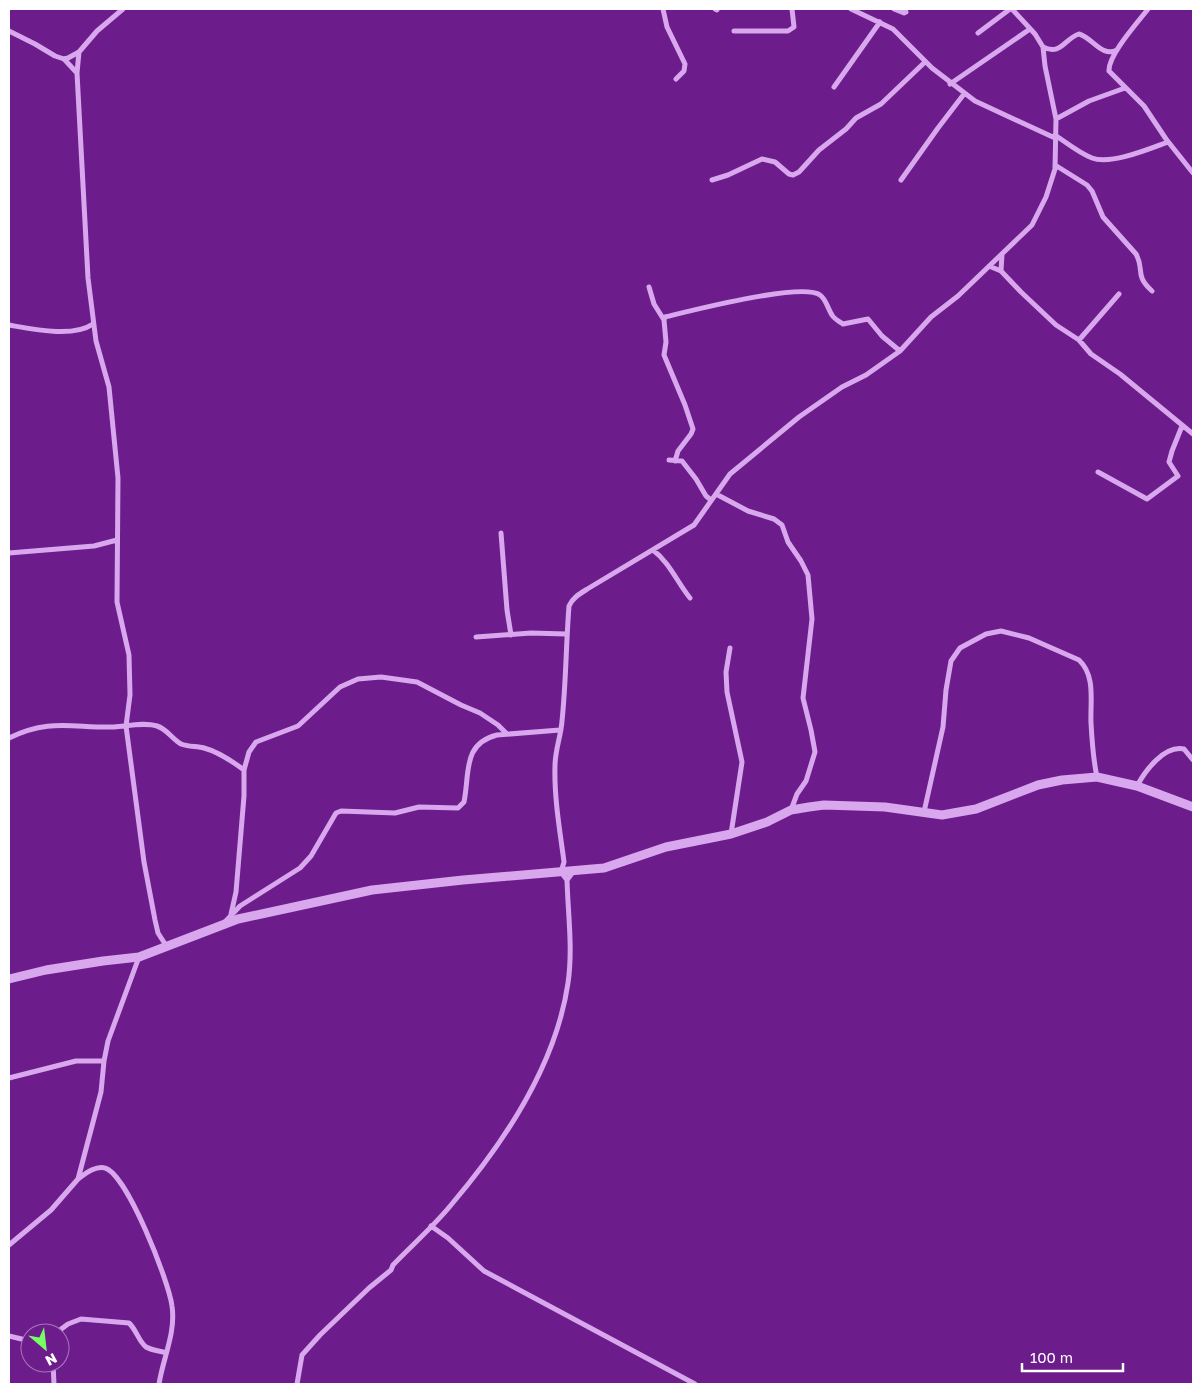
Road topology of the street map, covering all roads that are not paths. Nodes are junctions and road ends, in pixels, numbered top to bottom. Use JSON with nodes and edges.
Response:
{"nodes":[{"id":1,"x":123,"y":9,"type":"edge"},
{"id":2,"x":663,"y":9,"type":"edge"},
{"id":3,"x":792,"y":9,"type":"edge"},
{"id":4,"x":851,"y":9,"type":"edge"},
{"id":5,"x":894,"y":9,"type":"edge"},
{"id":6,"x":905,"y":9,"type":"edge"},
{"id":7,"x":1011,"y":9,"type":"edge"},
{"id":8,"x":1148,"y":9,"type":"edge"},
{"id":9,"x":880,"y":22,"type":"junction"},
{"id":10,"x":1030,"y":29,"type":"junction"},
{"id":11,"x":734,"y":31,"type":"dead end"},
{"id":12,"x":9,"y":32,"type":"edge"},
{"id":13,"x":978,"y":32,"type":"dead end"},
{"id":14,"x":1043,"y":47,"type":"junction"},
{"id":15,"x":1117,"y":50,"type":"junction"},
{"id":16,"x":79,"y":52,"type":"junction"},
{"id":17,"x":64,"y":59,"type":"junction"},
{"id":18,"x":926,"y":62,"type":"junction"},
{"id":19,"x":77,"y":73,"type":"junction"},
{"id":20,"x":676,"y":79,"type":"dead end"},
{"id":21,"x":950,"y":84,"type":"junction"},
{"id":22,"x":834,"y":87,"type":"dead end"},
{"id":23,"x":1125,"y":88,"type":"junction"},
{"id":24,"x":964,"y":94,"type":"junction"},
{"id":25,"x":1056,"y":119,"type":"junction"},
{"id":26,"x":1055,"y":137,"type":"junction"},
{"id":27,"x":1168,"y":142,"type":"junction"},
{"id":28,"x":1055,"y":165,"type":"junction"},
{"id":29,"x":1193,"y":173,"type":"edge"},
{"id":30,"x":712,"y":180,"type":"dead end"},
{"id":31,"x":901,"y":180,"type":"dead end"},
{"id":32,"x":1002,"y":253,"type":"junction"},
{"id":33,"x":989,"y":266,"type":"junction"},
{"id":34,"x":1001,"y":270,"type":"junction"},
{"id":35,"x":649,"y":288,"type":"dead end"},
{"id":36,"x":1152,"y":291,"type":"dead end"},
{"id":37,"x":1119,"y":294,"type":"dead end"},
{"id":38,"x":664,"y":320,"type":"junction"},
{"id":39,"x":93,"y":324,"type":"junction"},
{"id":40,"x":9,"y":325,"type":"edge"},
{"id":41,"x":1078,"y":340,"type":"junction"},
{"id":42,"x":900,"y":351,"type":"junction"},
{"id":43,"x":1182,"y":426,"type":"junction"},
{"id":44,"x":1193,"y":434,"type":"edge"},
{"id":45,"x":1098,"y":472,"type":"dead end"},
{"id":46,"x":716,"y":494,"type":"junction"},
{"id":47,"x":711,"y":500,"type":"junction"},
{"id":48,"x":501,"y":533,"type":"dead end"},
{"id":49,"x":118,"y":540,"type":"junction"},
{"id":50,"x":653,"y":550,"type":"junction"},
{"id":51,"x":9,"y":553,"type":"edge"},
{"id":52,"x":690,"y":598,"type":"dead end"},
{"id":53,"x":566,"y":634,"type":"junction"},
{"id":54,"x":511,"y":635,"type":"junction"},
{"id":55,"x":476,"y":637,"type":"dead end"},
{"id":56,"x":730,"y":648,"type":"dead end"},
{"id":57,"x":126,"y":726,"type":"junction"},
{"id":58,"x":560,"y":730,"type":"junction"},
{"id":59,"x":507,"y":734,"type":"junction"},
{"id":60,"x":9,"y":738,"type":"edge"},
{"id":61,"x":1193,"y":760,"type":"edge"},
{"id":62,"x":244,"y":770,"type":"junction"},
{"id":63,"x":1097,"y":777,"type":"junction"},
{"id":64,"x":1137,"y":786,"type":"junction"},
{"id":65,"x":1193,"y":807,"type":"edge"},
{"id":66,"x":791,"y":810,"type":"junction"},
{"id":67,"x":924,"y":812,"type":"junction"},
{"id":68,"x":731,"y":834,"type":"junction"},
{"id":69,"x":561,"y":872,"type":"junction"},
{"id":70,"x":573,"y":872,"type":"junction"},
{"id":71,"x":567,"y":880,"type":"junction"},
{"id":72,"x":231,"y":914,"type":"junction"},
{"id":73,"x":221,"y":926,"type":"junction"},
{"id":74,"x":167,"y":947,"type":"junction"},
{"id":75,"x":139,"y":957,"type":"junction"},
{"id":76,"x":9,"y":979,"type":"edge"},
{"id":77,"x":104,"y":1061,"type":"junction"},
{"id":78,"x":9,"y":1078,"type":"edge"},
{"id":79,"x":78,"y":1179,"type":"junction"},
{"id":80,"x":431,"y":1226,"type":"junction"},
{"id":81,"x":9,"y":1245,"type":"edge"},
{"id":82,"x":70,"y":1323,"type":"edge"},
{"id":83,"x":166,"y":1353,"type":"junction"},
{"id":84,"x":159,"y":1384,"type":"edge"},
{"id":85,"x":297,"y":1384,"type":"edge"},
{"id":86,"x":695,"y":1384,"type":"edge"}],
"edges":[{"from":1,"to":16,"type":"street"},
{"from":2,"to":20,"type":"street"},
{"from":3,"to":11,"type":"street"},
{"from":4,"to":9,"type":"street"},
{"from":5,"to":6,"type":"street"},
{"from":7,"to":10,"type":"street"},
{"from":7,"to":13,"type":"street"},
{"from":8,"to":15,"type":"street"},
{"from":9,"to":18,"type":"street"},
{"from":9,"to":22,"type":"street"},
{"from":10,"to":14,"type":"street"},
{"from":10,"to":21,"type":"street"},
{"from":12,"to":17,"type":"street"},
{"from":14,"to":15,"type":"street"},
{"from":14,"to":25,"type":"street"},
{"from":15,"to":23,"type":"street"},
{"from":16,"to":17,"type":"street"},
{"from":16,"to":19,"type":"street"},
{"from":17,"to":19,"type":"street"},
{"from":18,"to":21,"type":"street"},
{"from":18,"to":30,"type":"street"},
{"from":19,"to":39,"type":"street"},
{"from":21,"to":24,"type":"street"},
{"from":23,"to":25,"type":"street"},
{"from":23,"to":27,"type":"street"},
{"from":24,"to":26,"type":"street"},
{"from":24,"to":31,"type":"street"},
{"from":25,"to":26,"type":"street"},
{"from":26,"to":27,"type":"street"},
{"from":26,"to":28,"type":"street"},
{"from":27,"to":29,"type":"street"},
{"from":28,"to":32,"type":"street"},
{"from":28,"to":36,"type":"street"},
{"from":32,"to":33,"type":"street"},
{"from":32,"to":34,"type":"street"},
{"from":33,"to":34,"type":"street"},
{"from":33,"to":42,"type":"street"},
{"from":34,"to":41,"type":"street"},
{"from":35,"to":38,"type":"street"},
{"from":37,"to":41,"type":"street"},
{"from":38,"to":42,"type":"street"},
{"from":38,"to":47,"type":"street"},
{"from":39,"to":40,"type":"street"},
{"from":39,"to":49,"type":"street"},
{"from":41,"to":43,"type":"street"},
{"from":42,"to":46,"type":"street"},
{"from":43,"to":44,"type":"street"},
{"from":43,"to":45,"type":"street"},
{"from":46,"to":47,"type":"street"},
{"from":46,"to":66,"type":"street"},
{"from":47,"to":50,"type":"street"},
{"from":48,"to":54,"type":"street"},
{"from":49,"to":51,"type":"street"},
{"from":49,"to":57,"type":"street"},
{"from":50,"to":52,"type":"street"},
{"from":50,"to":53,"type":"street"},
{"from":53,"to":54,"type":"street"},
{"from":53,"to":58,"type":"street"},
{"from":54,"to":55,"type":"street"},
{"from":56,"to":68,"type":"street"},
{"from":57,"to":60,"type":"street"},
{"from":57,"to":62,"type":"street"},
{"from":57,"to":74,"type":"street"},
{"from":58,"to":59,"type":"street"},
{"from":58,"to":69,"type":"street"},
{"from":59,"to":62,"type":"street"},
{"from":59,"to":72,"type":"street"},
{"from":61,"to":64,"type":"street"},
{"from":62,"to":72,"type":"street"},
{"from":63,"to":64,"type":"street"},
{"from":63,"to":67,"type":"street"},
{"from":63,"to":67,"type":"street"},
{"from":64,"to":65,"type":"street"},
{"from":66,"to":67,"type":"street"},
{"from":66,"to":68,"type":"street"},
{"from":68,"to":70,"type":"street"},
{"from":69,"to":70,"type":"street"},
{"from":69,"to":71,"type":"street"},
{"from":69,"to":73,"type":"street"},
{"from":70,"to":71,"type":"street"},
{"from":71,"to":80,"type":"street"},
{"from":72,"to":73,"type":"street"},
{"from":73,"to":74,"type":"street"},
{"from":74,"to":75,"type":"street"},
{"from":75,"to":76,"type":"street"},
{"from":75,"to":77,"type":"street"},
{"from":77,"to":78,"type":"street"},
{"from":77,"to":79,"type":"street"},
{"from":79,"to":81,"type":"street"},
{"from":79,"to":83,"type":"street"},
{"from":80,"to":85,"type":"street"},
{"from":80,"to":86,"type":"street"},
{"from":82,"to":83,"type":"street"},
{"from":83,"to":84,"type":"street"}]}
